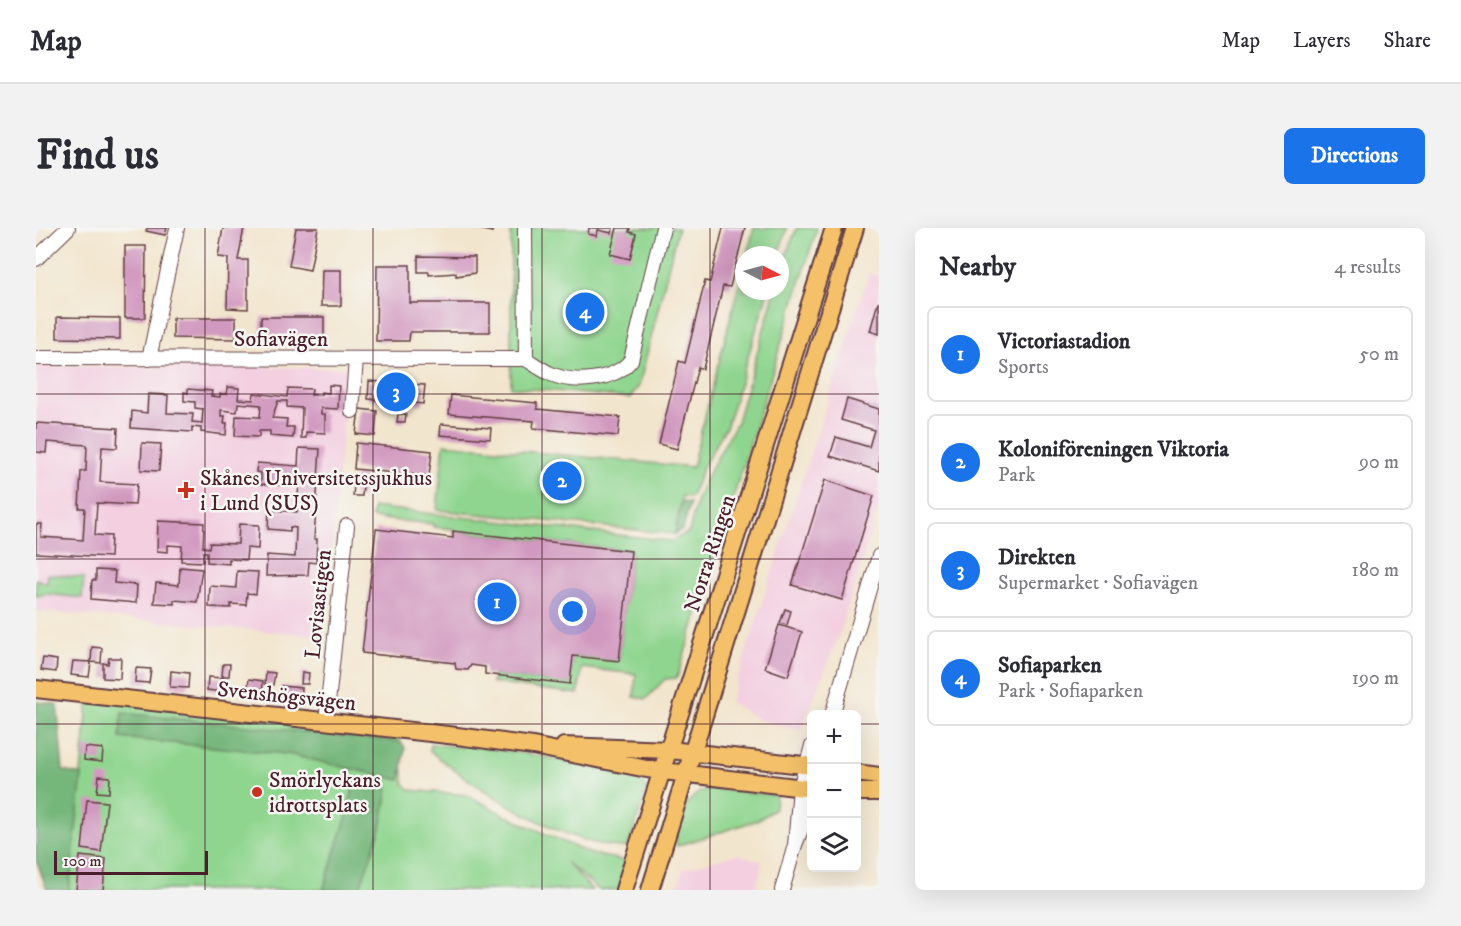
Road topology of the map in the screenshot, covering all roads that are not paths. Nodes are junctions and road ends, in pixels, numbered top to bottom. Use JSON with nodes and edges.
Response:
{"nodes":[{"id":1,"x":68,"y":228,"type":"edge"},
{"id":2,"x":177,"y":228,"type":"edge"},
{"id":3,"x":525,"y":228,"type":"edge"},
{"id":4,"x":663,"y":228,"type":"edge"},
{"id":5,"x":834,"y":228,"type":"edge"},
{"id":6,"x":855,"y":228,"type":"edge"},
{"id":7,"x":36,"y":260,"type":"edge"},
{"id":8,"x":36,"y":358,"type":"edge"},
{"id":9,"x":148,"y":359,"type":"junction"},
{"id":10,"x":356,"y":359,"type":"junction"},
{"id":11,"x":526,"y":359,"type":"junction"},
{"id":12,"x":352,"y":411,"type":"dead end"},
{"id":13,"x":347,"y":526,"type":"dead end"},
{"id":14,"x":879,"y":556,"type":"edge"},
{"id":15,"x":36,"y":689,"type":"edge"},
{"id":16,"x":837,"y":693,"type":"junction"},
{"id":17,"x":828,"y":710,"type":"edge"},
{"id":18,"x":833,"y":710,"type":"edge"},
{"id":19,"x":326,"y":722,"type":"junction"},
{"id":20,"x":533,"y":746,"type":"junction"},
{"id":21,"x":670,"y":750,"type":"junction"},
{"id":22,"x":693,"y":753,"type":"junction"},
{"id":23,"x":807,"y":766,"type":"edge"},
{"id":24,"x":663,"y":771,"type":"junction"},
{"id":25,"x":686,"y":774,"type":"junction"},
{"id":26,"x":861,"y":774,"type":"edge"},
{"id":27,"x":879,"y":776,"type":"edge"},
{"id":28,"x":806,"y":788,"type":"edge"},
{"id":29,"x":861,"y":792,"type":"edge"},
{"id":30,"x":879,"y":792,"type":"edge"},
{"id":31,"x":807,"y":814,"type":"edge"},
{"id":32,"x":795,"y":845,"type":"junction"},
{"id":33,"x":624,"y":890,"type":"edge"},
{"id":34,"x":650,"y":890,"type":"edge"},
{"id":35,"x":782,"y":890,"type":"edge"}],
"edges":[{"from":1,"to":7,"type":"street"},
{"from":2,"to":9,"type":"street"},
{"from":3,"to":11,"type":"street"},
{"from":4,"to":11,"type":"street"},
{"from":5,"to":21,"type":"main road","name":"Norra Ringen"},
{"from":6,"to":22,"type":"main road","name":"Norra Ringen"},
{"from":8,"to":9,"type":"street","name":"Sofiavägen"},
{"from":9,"to":10,"type":"street","name":"Sofiavägen"},
{"from":10,"to":11,"type":"street","name":"Sofiavägen"},
{"from":10,"to":12,"type":"street"},
{"from":13,"to":19,"type":"street","name":"Lovisastigen"},
{"from":14,"to":16,"type":"street"},
{"from":15,"to":19,"type":"main road","name":"Svenshögsvägen"},
{"from":16,"to":17,"type":"street"},
{"from":16,"to":18,"type":"street"},
{"from":19,"to":20,"type":"main road","name":"Svenshögsvägen"},
{"from":20,"to":21,"type":"main road","name":"Svenshögsvägen"},
{"from":20,"to":24,"type":"main road","name":"Svenshögsvägen"},
{"from":21,"to":22,"type":"main road","name":"Svenshögsvägen"},
{"from":21,"to":24,"type":"main road","name":"Norra Ringen"},
{"from":22,"to":23,"type":"main road","name":"Svenshögsvägen"},
{"from":22,"to":25,"type":"main road","name":"Norra Ringen"},
{"from":24,"to":25,"type":"main road","name":"Svenshögsvägen"},
{"from":24,"to":33,"type":"main road","name":"Norra Ringen"},
{"from":25,"to":28,"type":"main road","name":"Svenshögsvägen"},
{"from":25,"to":34,"type":"main road","name":"Norra Ringen"},
{"from":26,"to":27,"type":"main road"},
{"from":28,"to":32,"type":"street"},
{"from":29,"to":30,"type":"main road"},
{"from":31,"to":32,"type":"street"},
{"from":32,"to":35,"type":"street"}]}
